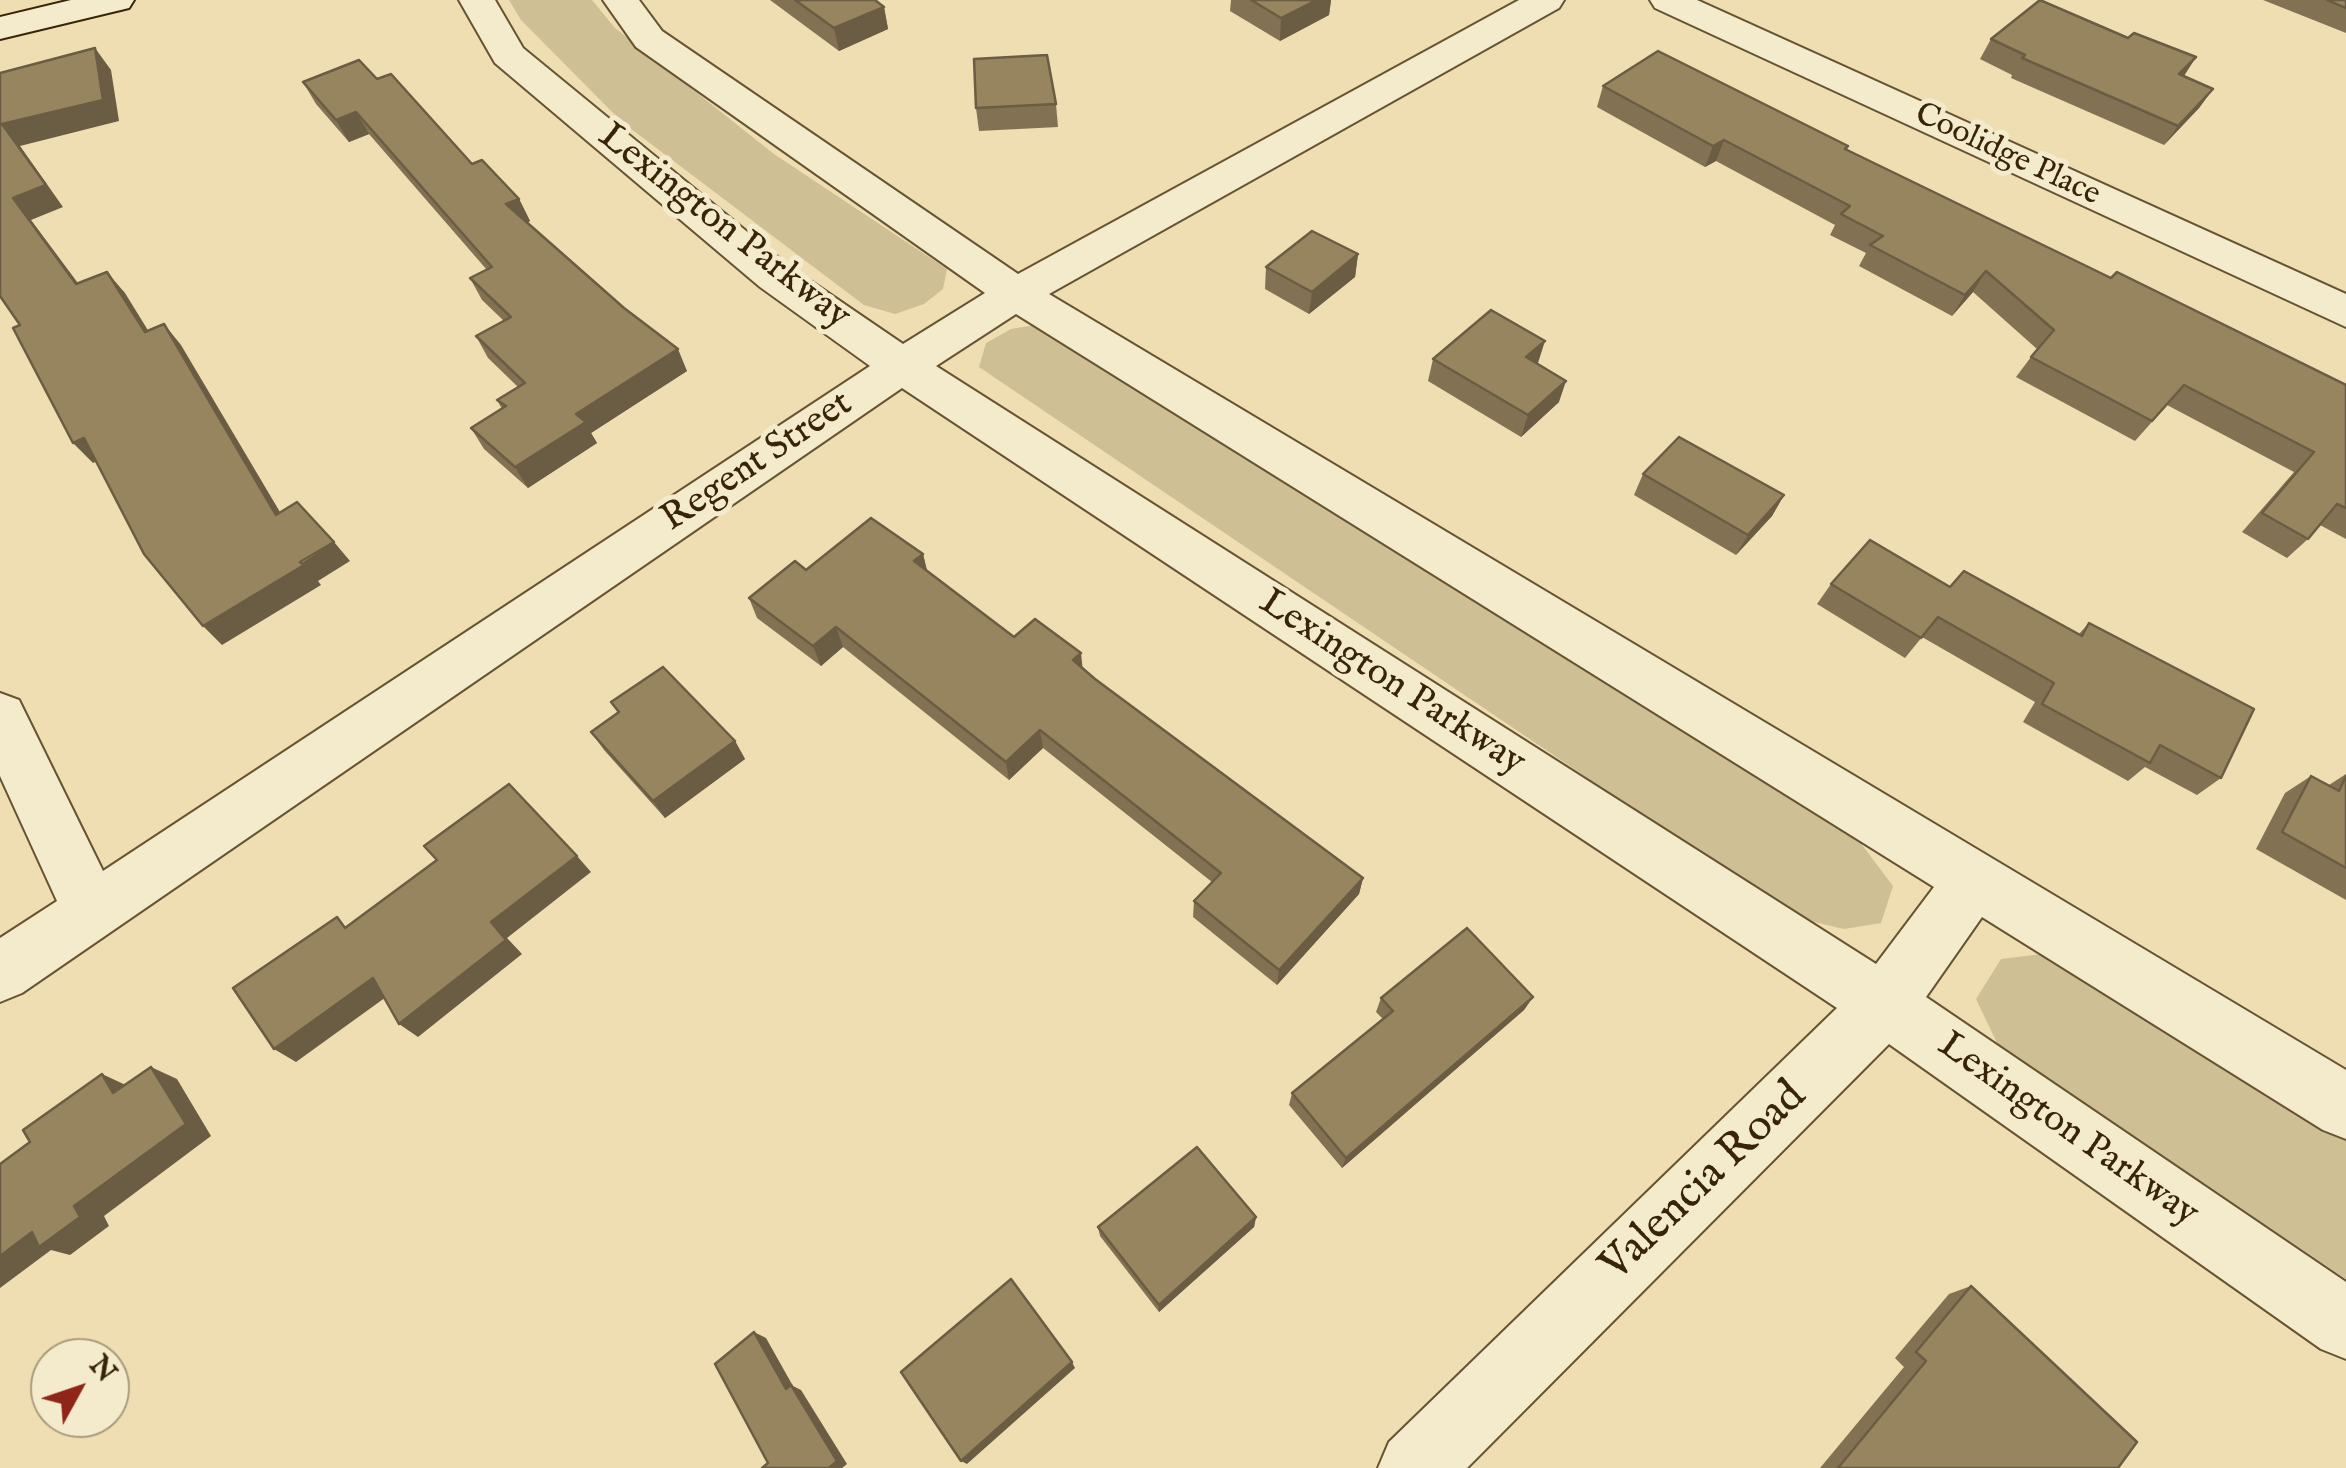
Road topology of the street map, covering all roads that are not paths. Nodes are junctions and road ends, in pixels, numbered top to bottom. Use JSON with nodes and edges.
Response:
{"nodes":[{"id":1,"x":116,"y":0,"type":"edge"},
{"id":2,"x":476,"y":0,"type":"edge"},
{"id":3,"x":620,"y":0,"type":"edge"},
{"id":4,"x":1546,"y":0,"type":"edge"},
{"id":5,"x":1668,"y":0,"type":"edge"},
{"id":6,"x":0,"y":28,"type":"edge"},
{"id":7,"x":1016,"y":294,"type":"junction"},
{"id":8,"x":2346,"y":312,"type":"edge"},
{"id":9,"x":902,"y":366,"type":"junction"},
{"id":10,"x":0,"y":716,"type":"edge"},
{"id":11,"x":1974,"y":879,"type":"junction"},
{"id":12,"x":92,"y":911,"type":"junction"},
{"id":13,"x":0,"y":973,"type":"edge"},
{"id":14,"x":1884,"y":1004,"type":"junction"},
{"id":15,"x":2346,"y":1106,"type":"edge"},
{"id":16,"x":2346,"y":1324,"type":"edge"},
{"id":17,"x":1414,"y":1468,"type":"edge"}],
"edges":[{"from":1,"to":6,"type":"street"},
{"from":2,"to":9,"type":"street","name":"Lexington Parkway"},
{"from":3,"to":7,"type":"street"},
{"from":4,"to":7,"type":"street","name":"Regent Street"},
{"from":5,"to":8,"type":"street","name":"Coolidge Place"},
{"from":7,"to":9,"type":"street","name":"Regent Street"},
{"from":7,"to":11,"type":"street"},
{"from":9,"to":12,"type":"street","name":"Regent Street"},
{"from":9,"to":14,"type":"street","name":"Lexington Parkway"},
{"from":10,"to":12,"type":"street"},
{"from":11,"to":14,"type":"street","name":"Valencia Road"},
{"from":11,"to":15,"type":"street"},
{"from":12,"to":13,"type":"street","name":"Regent Street"},
{"from":14,"to":16,"type":"street","name":"Lexington Parkway"},
{"from":14,"to":17,"type":"street","name":"Valencia Road"}]}
